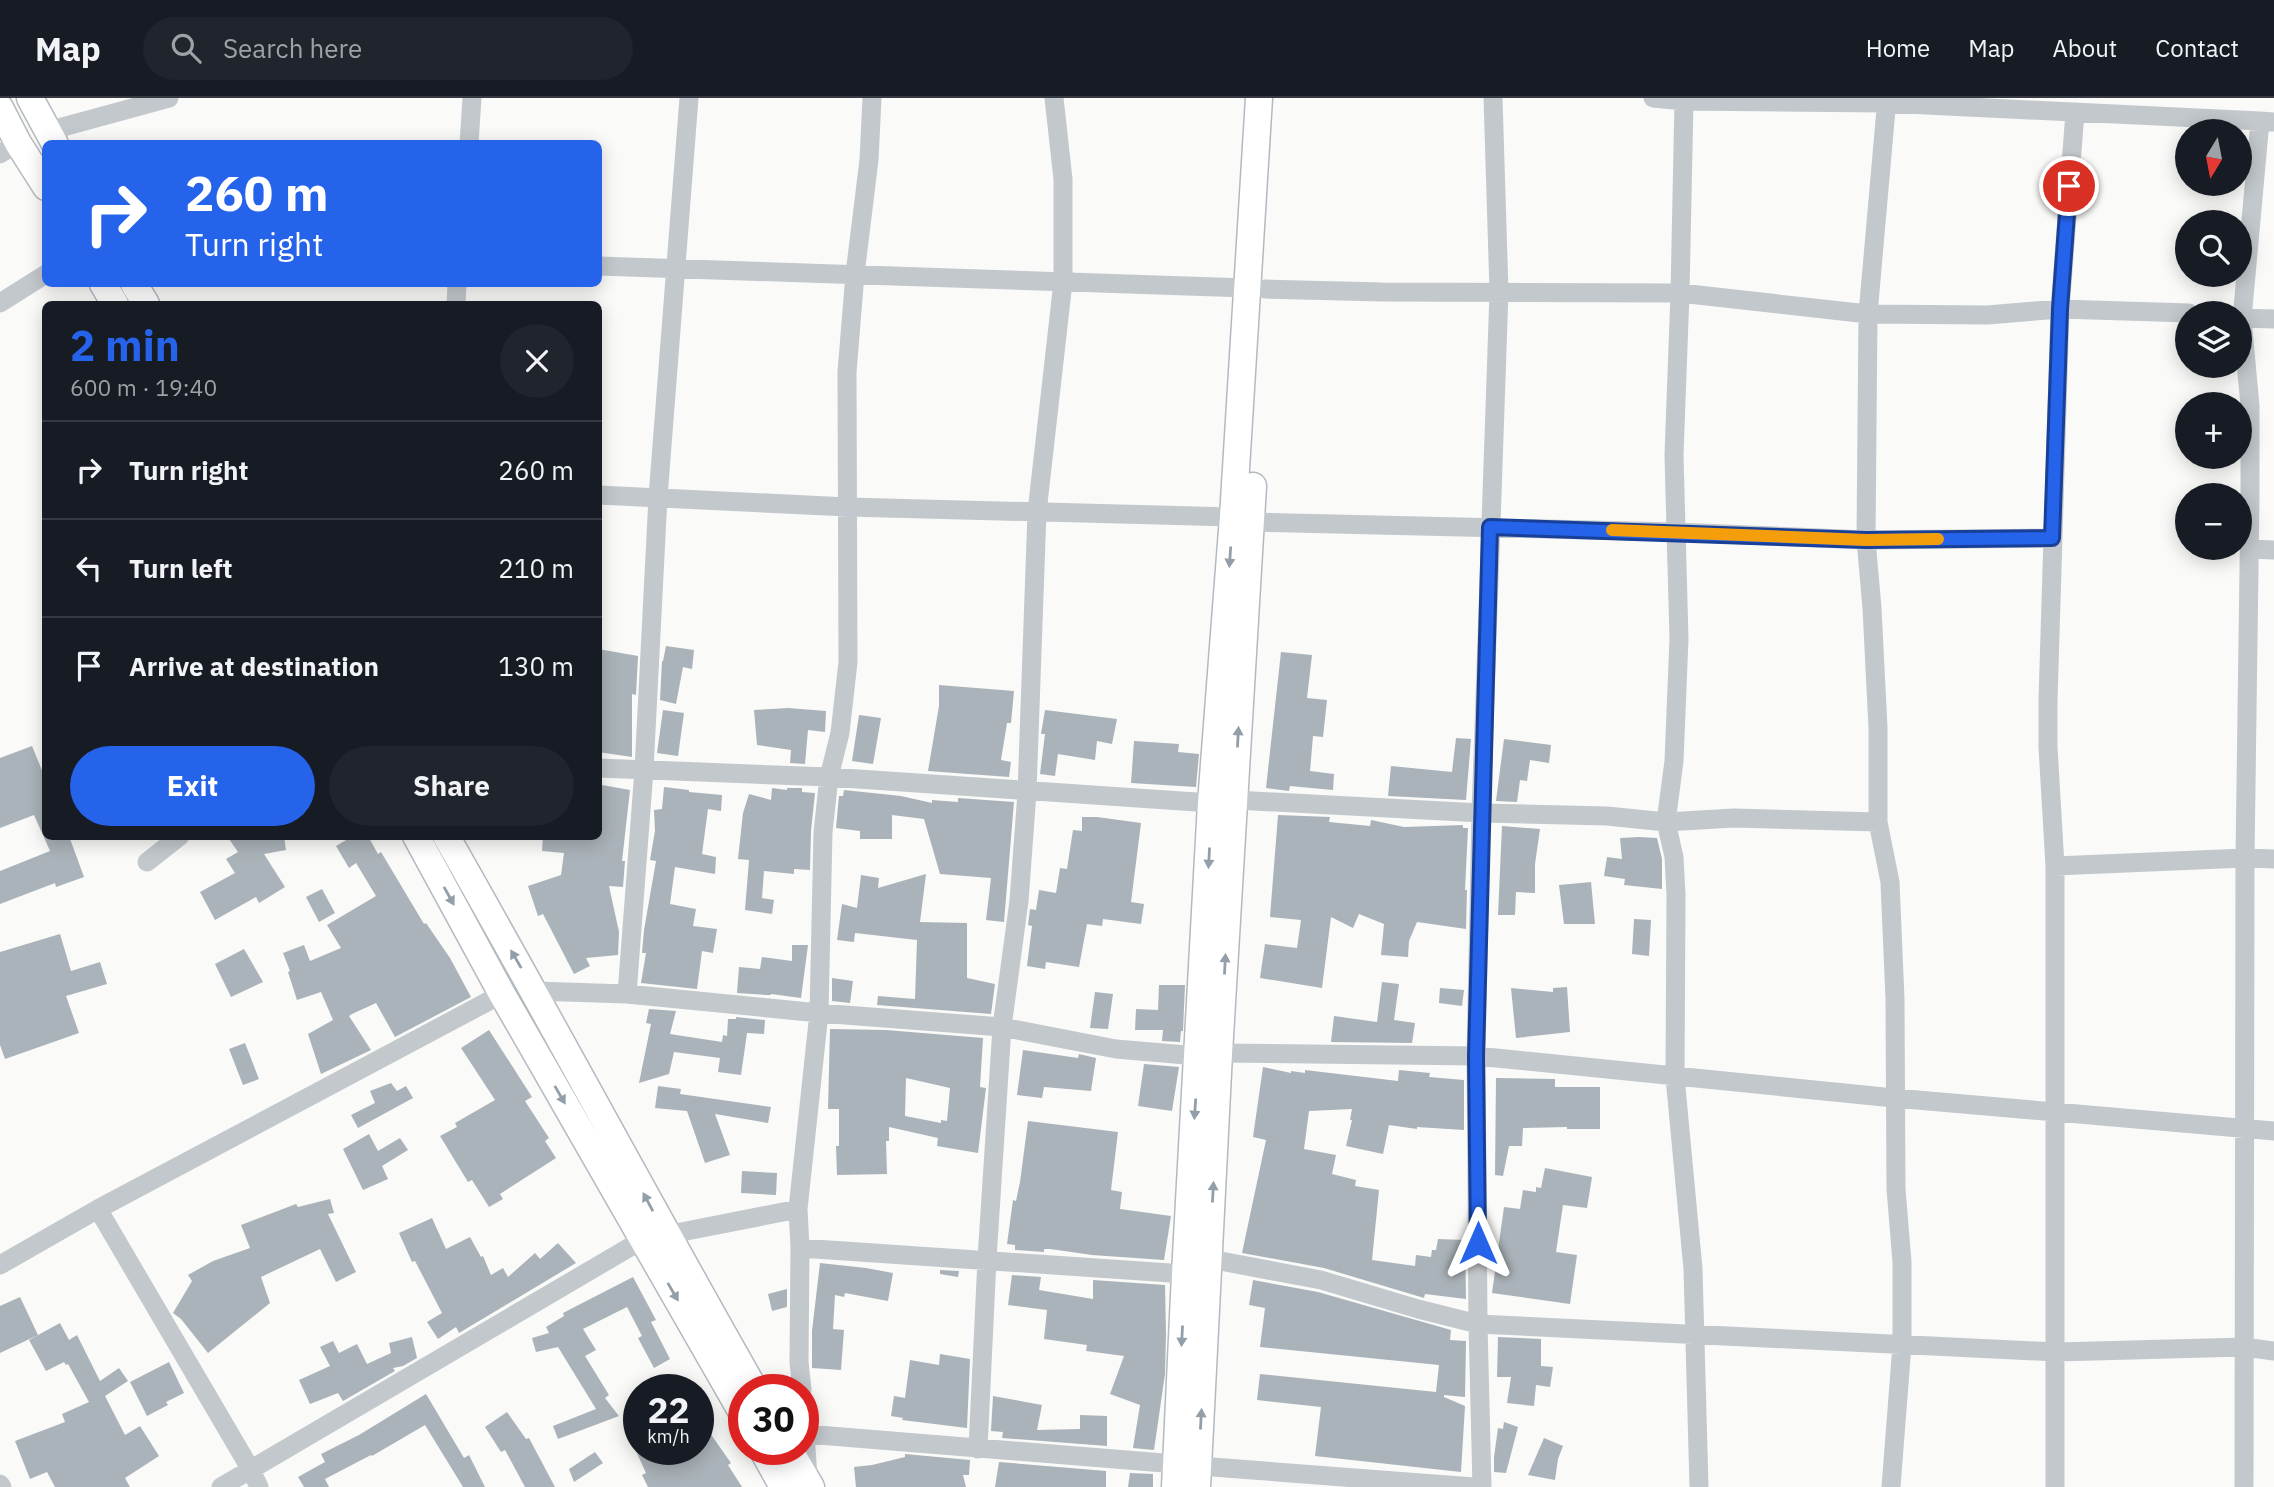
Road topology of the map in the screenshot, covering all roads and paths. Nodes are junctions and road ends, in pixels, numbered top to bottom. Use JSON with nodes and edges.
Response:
{"nodes":[{"id":1,"x":30,"y":98,"type":"edge"},
{"id":2,"x":169,"y":98,"type":"edge"},
{"id":3,"x":472,"y":98,"type":"edge"},
{"id":4,"x":689,"y":98,"type":"edge"},
{"id":5,"x":872,"y":98,"type":"edge"},
{"id":6,"x":1054,"y":98,"type":"edge"},
{"id":7,"x":1259,"y":98,"type":"edge"},
{"id":8,"x":1274,"y":98,"type":"edge"},
{"id":9,"x":1493,"y":98,"type":"edge"},
{"id":10,"x":1653,"y":98,"type":"edge"},
{"id":11,"x":1712,"y":99,"type":"edge"},
{"id":12,"x":1684,"y":101,"type":"junction"},
{"id":13,"x":1886,"y":101,"type":"edge"},
{"id":14,"x":0,"y":108,"type":"edge"},
{"id":15,"x":2075,"y":112,"type":"junction"},
{"id":16,"x":2267,"y":121,"type":"edge"},
{"id":17,"x":52,"y":137,"type":"edge"},
{"id":18,"x":469,"y":140,"type":"edge"},
{"id":19,"x":9,"y":148,"type":"edge"},
{"id":20,"x":42,"y":183,"type":"edge"},
{"id":21,"x":602,"y":266,"type":"edge"},
{"id":22,"x":676,"y":268,"type":"junction"},
{"id":23,"x":855,"y":274,"type":"junction"},
{"id":24,"x":42,"y":277,"type":"edge"},
{"id":25,"x":1063,"y":282,"type":"junction"},
{"id":26,"x":1256,"y":288,"type":"junction"},
{"id":27,"x":1499,"y":292,"type":"junction"},
{"id":28,"x":1680,"y":293,"type":"junction"},
{"id":29,"x":2243,"y":301,"type":"edge"},
{"id":30,"x":0,"y":303,"type":"edge"},
{"id":31,"x":2060,"y":309,"type":"junction"},
{"id":32,"x":2175,"y":313,"type":"edge"},
{"id":33,"x":1868,"y":314,"type":"junction"},
{"id":34,"x":2252,"y":319,"type":"edge"},
{"id":35,"x":2274,"y":319,"type":"edge"},
{"id":36,"x":2247,"y":378,"type":"edge"},
{"id":37,"x":2250,"y":483,"type":"edge"},
{"id":38,"x":602,"y":495,"type":"edge"},
{"id":39,"x":658,"y":496,"type":"junction"},
{"id":40,"x":848,"y":507,"type":"junction"},
{"id":41,"x":1037,"y":512,"type":"junction"},
{"id":42,"x":1242,"y":520,"type":"junction"},
{"id":43,"x":1490,"y":527,"type":"junction"},
{"id":44,"x":1676,"y":532,"type":"junction"},
{"id":45,"x":2052,"y":538,"type":"junction"},
{"id":46,"x":1866,"y":540,"type":"junction"},
{"id":47,"x":2252,"y":541,"type":"edge"},
{"id":48,"x":2274,"y":550,"type":"edge"},
{"id":49,"x":2250,"y":560,"type":"edge"},
{"id":50,"x":602,"y":768,"type":"edge"},
{"id":51,"x":644,"y":770,"type":"junction"},
{"id":52,"x":828,"y":777,"type":"junction"},
{"id":53,"x":1027,"y":792,"type":"junction"},
{"id":54,"x":1223,"y":802,"type":"junction"},
{"id":55,"x":1481,"y":813,"type":"junction"},
{"id":56,"x":1667,"y":822,"type":"junction"},
{"id":57,"x":1878,"y":822,"type":"junction"},
{"id":58,"x":175,"y":840,"type":"edge"},
{"id":59,"x":418,"y":840,"type":"edge"},
{"id":60,"x":448,"y":840,"type":"edge"},
{"id":61,"x":2245,"y":858,"type":"junction"},
{"id":62,"x":2274,"y":859,"type":"edge"},
{"id":63,"x":147,"y":862,"type":"dead end"},
{"id":64,"x":2054,"y":866,"type":"junction"},
{"id":65,"x":535,"y":991,"type":"junction"},
{"id":66,"x":627,"y":993,"type":"junction"},
{"id":67,"x":502,"y":994,"type":"junction"},
{"id":68,"x":819,"y":1013,"type":"junction"},
{"id":69,"x":1002,"y":1027,"type":"junction"},
{"id":70,"x":1209,"y":1054,"type":"junction"},
{"id":71,"x":1476,"y":1056,"type":"junction"},
{"id":72,"x":1675,"y":1077,"type":"junction"},
{"id":73,"x":1894,"y":1098,"type":"junction"},
{"id":74,"x":2056,"y":1111,"type":"junction"},
{"id":75,"x":2245,"y":1129,"type":"junction"},
{"id":76,"x":2274,"y":1131,"type":"edge"},
{"id":77,"x":98,"y":1209,"type":"junction"},
{"id":78,"x":798,"y":1209,"type":"junction"},
{"id":79,"x":654,"y":1238,"type":"junction"},
{"id":80,"x":800,"y":1248,"type":"junction"},
{"id":81,"x":987,"y":1259,"type":"junction"},
{"id":82,"x":1210,"y":1259,"type":"junction"},
{"id":83,"x":0,"y":1265,"type":"edge"},
{"id":84,"x":1185,"y":1274,"type":"junction"},
{"id":85,"x":1478,"y":1324,"type":"junction"},
{"id":86,"x":1694,"y":1334,"type":"junction"},
{"id":87,"x":1902,"y":1345,"type":"junction"},
{"id":88,"x":2244,"y":1347,"type":"junction"},
{"id":89,"x":2274,"y":1351,"type":"edge"},
{"id":90,"x":2056,"y":1352,"type":"junction"},
{"id":91,"x":744,"y":1374,"type":"edge"},
{"id":92,"x":800,"y":1374,"type":"edge"},
{"id":93,"x":728,"y":1384,"type":"edge"},
{"id":94,"x":819,"y":1443,"type":"edge"},
{"id":95,"x":978,"y":1449,"type":"junction"},
{"id":96,"x":779,"y":1465,"type":"edge"},
{"id":97,"x":799,"y":1465,"type":"edge"},
{"id":98,"x":1187,"y":1476,"type":"edge"},
{"id":99,"x":255,"y":1478,"type":"edge"},
{"id":100,"x":801,"y":1485,"type":"edge"},
{"id":101,"x":221,"y":1487,"type":"edge"},
{"id":102,"x":1474,"y":1487,"type":"edge"},
{"id":103,"x":1482,"y":1487,"type":"edge"},
{"id":104,"x":1699,"y":1487,"type":"edge"},
{"id":105,"x":1891,"y":1487,"type":"edge"},
{"id":106,"x":2055,"y":1487,"type":"edge"},
{"id":107,"x":2244,"y":1487,"type":"edge"}],
"edges":[{"from":1,"to":17,"type":"street"},
{"from":2,"to":17,"type":"street"},
{"from":3,"to":18,"type":"street"},
{"from":4,"to":22,"type":"street"},
{"from":5,"to":23,"type":"street"},
{"from":6,"to":25,"type":"street"},
{"from":7,"to":26,"type":"street"},
{"from":8,"to":26,"type":"street"},
{"from":9,"to":27,"type":"street"},
{"from":10,"to":12,"type":"street"},
{"from":11,"to":12,"type":"street"},
{"from":11,"to":13,"type":"street"},
{"from":12,"to":28,"type":"street"},
{"from":13,"to":15,"type":"street"},
{"from":13,"to":33,"type":"street"},
{"from":14,"to":19,"type":"street"},
{"from":15,"to":16,"type":"street"},
{"from":15,"to":31,"type":"street"},
{"from":16,"to":29,"type":"street"},
{"from":19,"to":20,"type":"street"},
{"from":21,"to":22,"type":"street"},
{"from":22,"to":23,"type":"street"},
{"from":22,"to":39,"type":"street"},
{"from":23,"to":25,"type":"street"},
{"from":23,"to":40,"type":"street"},
{"from":24,"to":30,"type":"street"},
{"from":25,"to":26,"type":"street"},
{"from":25,"to":41,"type":"street"},
{"from":26,"to":27,"type":"street"},
{"from":26,"to":42,"type":"street"},
{"from":27,"to":28,"type":"street"},
{"from":27,"to":43,"type":"street"},
{"from":28,"to":33,"type":"street"},
{"from":28,"to":44,"type":"street"},
{"from":31,"to":32,"type":"street"},
{"from":31,"to":33,"type":"street"},
{"from":31,"to":45,"type":"street"},
{"from":33,"to":46,"type":"street"},
{"from":34,"to":35,"type":"street"},
{"from":36,"to":37,"type":"street"},
{"from":38,"to":39,"type":"street"},
{"from":39,"to":40,"type":"street"},
{"from":39,"to":51,"type":"street"},
{"from":40,"to":41,"type":"street"},
{"from":40,"to":52,"type":"street"},
{"from":41,"to":42,"type":"street"},
{"from":41,"to":53,"type":"street"},
{"from":42,"to":43,"type":"street"},
{"from":42,"to":54,"type":"street"},
{"from":43,"to":44,"type":"street"},
{"from":43,"to":55,"type":"street"},
{"from":44,"to":46,"type":"street"},
{"from":44,"to":56,"type":"street"},
{"from":45,"to":46,"type":"street"},
{"from":45,"to":64,"type":"street"},
{"from":46,"to":57,"type":"street"},
{"from":47,"to":48,"type":"street"},
{"from":49,"to":61,"type":"street"},
{"from":50,"to":51,"type":"street"},
{"from":51,"to":52,"type":"street"},
{"from":51,"to":66,"type":"street"},
{"from":52,"to":53,"type":"street"},
{"from":52,"to":68,"type":"street"},
{"from":53,"to":54,"type":"street"},
{"from":53,"to":69,"type":"street"},
{"from":54,"to":55,"type":"street"},
{"from":54,"to":70,"type":"street"},
{"from":55,"to":56,"type":"street"},
{"from":55,"to":71,"type":"street"},
{"from":56,"to":57,"type":"street"},
{"from":56,"to":72,"type":"street"},
{"from":57,"to":73,"type":"street"},
{"from":58,"to":63,"type":"street"},
{"from":59,"to":67,"type":"street","one_way":true},
{"from":65,"to":60,"type":"street","one_way":true},
{"from":61,"to":62,"type":"street"},
{"from":61,"to":64,"type":"street"},
{"from":61,"to":75,"type":"street"},
{"from":64,"to":74,"type":"street"},
{"from":65,"to":66,"type":"street"},
{"from":79,"to":65,"type":"street","one_way":true},
{"from":66,"to":68,"type":"street"},
{"from":67,"to":77,"type":"street"},
{"from":67,"to":79,"type":"street","one_way":true},
{"from":68,"to":69,"type":"street"},
{"from":68,"to":78,"type":"street"},
{"from":69,"to":70,"type":"street"},
{"from":69,"to":81,"type":"street"},
{"from":70,"to":71,"type":"street"},
{"from":82,"to":70,"type":"street","one_way":true},
{"from":70,"to":84,"type":"street","one_way":true},
{"from":71,"to":72,"type":"street"},
{"from":71,"to":85,"type":"street"},
{"from":72,"to":73,"type":"street"},
{"from":72,"to":86,"type":"street"},
{"from":73,"to":74,"type":"street"},
{"from":73,"to":87,"type":"street"},
{"from":74,"to":75,"type":"street"},
{"from":74,"to":90,"type":"street"},
{"from":75,"to":76,"type":"street"},
{"from":75,"to":88,"type":"street"},
{"from":77,"to":83,"type":"street"},
{"from":77,"to":99,"type":"street"},
{"from":78,"to":79,"type":"street"},
{"from":78,"to":80,"type":"street"},
{"from":79,"to":91,"type":"street"},
{"from":79,"to":93,"type":"street","one_way":true},
{"from":79,"to":99,"type":"street"},
{"from":80,"to":81,"type":"street"},
{"from":80,"to":92,"type":"street"},
{"from":81,"to":84,"type":"street"},
{"from":81,"to":95,"type":"street"},
{"from":82,"to":85,"type":"street"},
{"from":98,"to":82,"type":"street","one_way":true},
{"from":84,"to":98,"type":"street","one_way":true},
{"from":85,"to":86,"type":"street"},
{"from":85,"to":103,"type":"street"},
{"from":86,"to":87,"type":"street"},
{"from":86,"to":104,"type":"street"},
{"from":87,"to":90,"type":"street"},
{"from":87,"to":105,"type":"street"},
{"from":88,"to":89,"type":"street"},
{"from":88,"to":90,"type":"street"},
{"from":88,"to":107,"type":"street"},
{"from":90,"to":106,"type":"street"},
{"from":94,"to":95,"type":"street"},
{"from":95,"to":98,"type":"street"},
{"from":96,"to":100,"type":"street"},
{"from":97,"to":100,"type":"street"},
{"from":98,"to":102,"type":"street"},
{"from":99,"to":101,"type":"street"}]}
